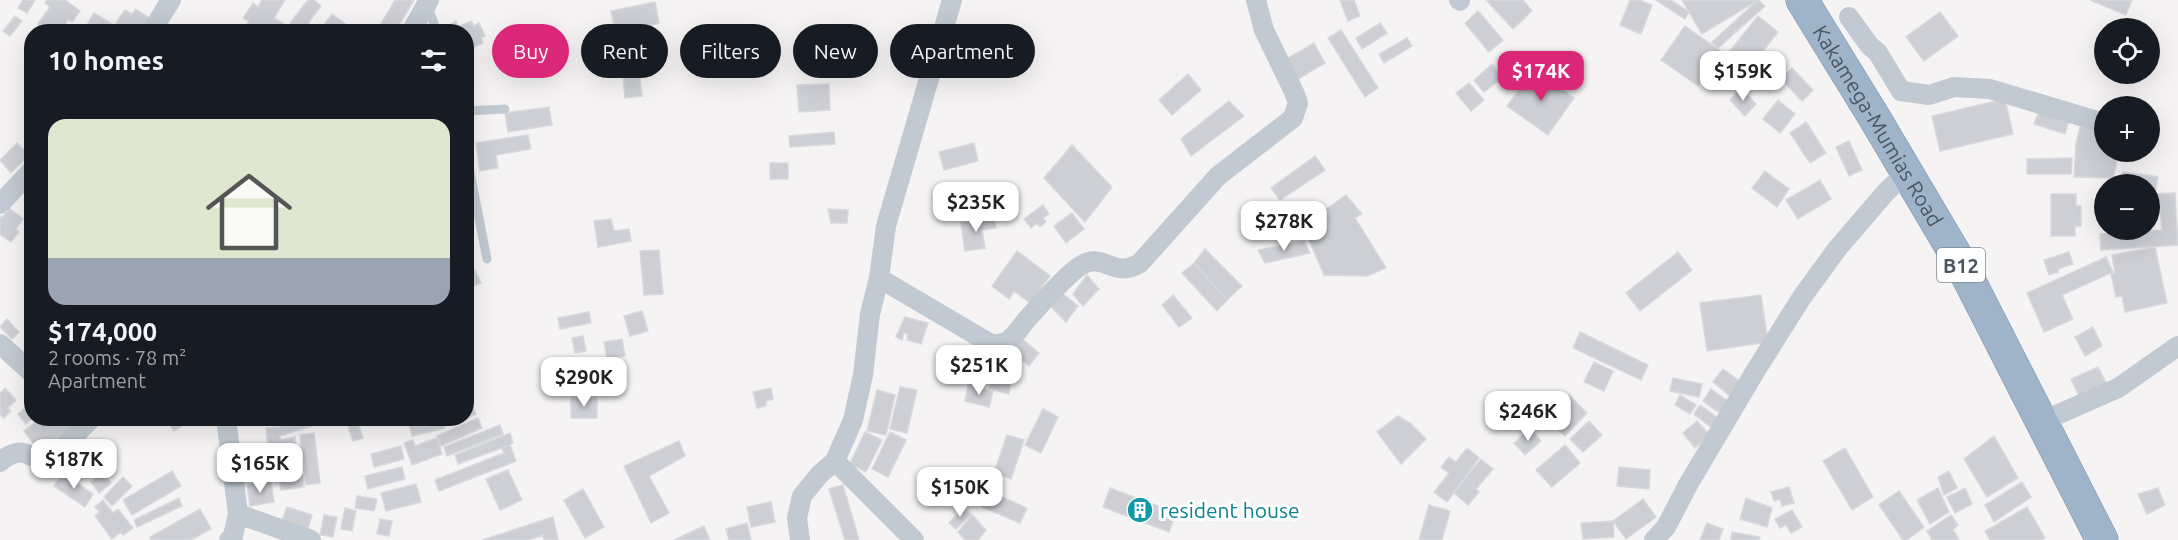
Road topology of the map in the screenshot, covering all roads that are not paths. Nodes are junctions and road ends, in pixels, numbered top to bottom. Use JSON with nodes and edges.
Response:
{"nodes":[{"id":1,"x":171,"y":0,"type":"edge"},
{"id":2,"x":951,"y":0,"type":"edge"},
{"id":3,"x":1256,"y":0,"type":"edge"},
{"id":4,"x":1802,"y":0,"type":"edge"},
{"id":5,"x":428,"y":2,"type":"edge"},
{"id":6,"x":1849,"y":9,"type":"edge"},
{"id":7,"x":156,"y":24,"type":"edge"},
{"id":8,"x":416,"y":24,"type":"edge"},
{"id":9,"x":435,"y":24,"type":"edge"},
{"id":10,"x":1822,"y":34,"type":"junction"},
{"id":11,"x":505,"y":109,"type":"dead end"},
{"id":12,"x":474,"y":111,"type":"edge"},
{"id":13,"x":2094,"y":120,"type":"edge"},
{"id":14,"x":1907,"y":172,"type":"junction"},
{"id":15,"x":24,"y":178,"type":"edge"},
{"id":16,"x":474,"y":193,"type":"edge"},
{"id":17,"x":0,"y":204,"type":"edge"},
{"id":18,"x":487,"y":259,"type":"dead end"},
{"id":19,"x":879,"y":278,"type":"junction"},
{"id":20,"x":0,"y":344,"type":"edge"},
{"id":21,"x":2178,"y":346,"type":"edge"},
{"id":22,"x":24,"y":366,"type":"edge"},
{"id":23,"x":2043,"y":421,"type":"junction"},
{"id":24,"x":84,"y":426,"type":"edge"},
{"id":25,"x":227,"y":426,"type":"edge"},
{"id":26,"x":835,"y":461,"type":"junction"},
{"id":27,"x":0,"y":462,"type":"edge"},
{"id":28,"x":238,"y":514,"type":"junction"},
{"id":29,"x":229,"y":540,"type":"edge"},
{"id":30,"x":310,"y":540,"type":"edge"},
{"id":31,"x":800,"y":540,"type":"edge"},
{"id":32,"x":914,"y":540,"type":"edge"},
{"id":33,"x":1654,"y":540,"type":"edge"},
{"id":34,"x":2102,"y":540,"type":"edge"}],
"edges":[{"from":1,"to":7,"type":"street"},
{"from":2,"to":19,"type":"street"},
{"from":3,"to":19,"type":"street"},
{"from":4,"to":10,"type":"highway","name":"Kakamega-Mumias Road","number":"B12"},
{"from":5,"to":8,"type":"street"},
{"from":5,"to":9,"type":"lane"},
{"from":6,"to":10,"type":"street"},
{"from":6,"to":13,"type":"street"},
{"from":10,"to":14,"type":"highway","name":"Kakamega-Mumias Road","number":"B12"},
{"from":11,"to":12,"type":"lane"},
{"from":14,"to":23,"type":"highway","name":"Kakamega-Mumias Road","number":"B12"},
{"from":14,"to":33,"type":"street"},
{"from":15,"to":17,"type":"street"},
{"from":16,"to":18,"type":"lane"},
{"from":19,"to":26,"type":"street"},
{"from":20,"to":22,"type":"street"},
{"from":21,"to":23,"type":"street"},
{"from":23,"to":34,"type":"highway","name":"Kakamega-Mumias Road","number":"B12"},
{"from":24,"to":27,"type":"street"},
{"from":25,"to":28,"type":"street"},
{"from":26,"to":31,"type":"street"},
{"from":26,"to":32,"type":"street"},
{"from":28,"to":29,"type":"street"},
{"from":28,"to":30,"type":"street"}]}
